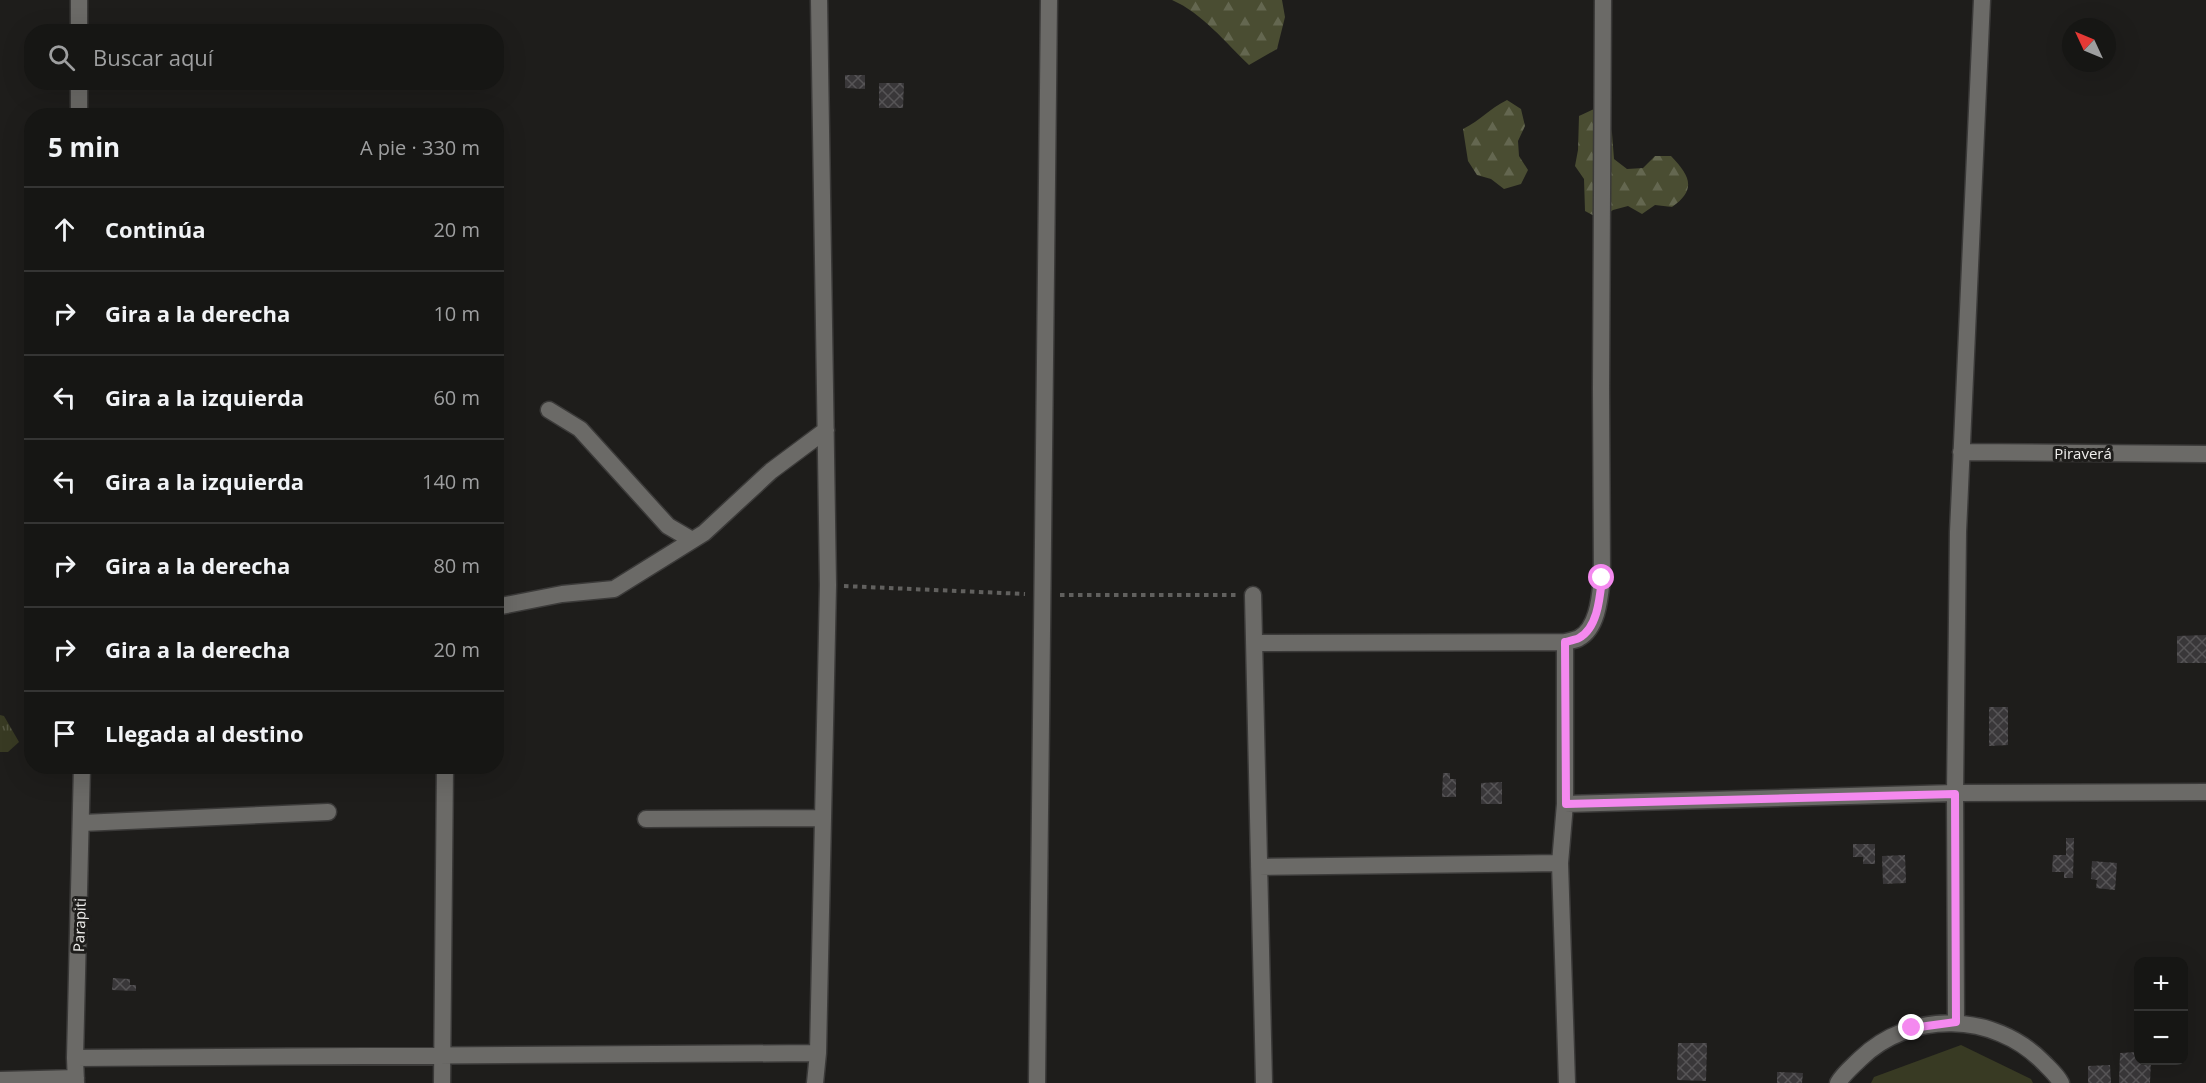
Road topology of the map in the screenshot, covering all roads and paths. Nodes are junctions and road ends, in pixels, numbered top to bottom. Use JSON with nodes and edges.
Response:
{"nodes":[{"id":1,"x":79,"y":0,"type":"edge"},
{"id":2,"x":819,"y":0,"type":"edge"},
{"id":3,"x":1049,"y":0,"type":"edge"},
{"id":4,"x":1603,"y":0,"type":"edge"},
{"id":5,"x":1982,"y":0,"type":"edge"},
{"id":6,"x":79,"y":24,"type":"edge"},
{"id":7,"x":79,"y":90,"type":"edge"},
{"id":8,"x":79,"y":108,"type":"edge"},
{"id":9,"x":549,"y":410,"type":"dead end"},
{"id":10,"x":826,"y":430,"type":"junction"},
{"id":11,"x":1961,"y":452,"type":"junction"},
{"id":12,"x":2206,"y":454,"type":"edge"},
{"id":13,"x":692,"y":540,"type":"junction"},
{"id":14,"x":1253,"y":595,"type":"dead end"},
{"id":15,"x":504,"y":605,"type":"edge"},
{"id":16,"x":1254,"y":642,"type":"junction"},
{"id":17,"x":1565,"y":642,"type":"junction"},
{"id":18,"x":82,"y":774,"type":"edge"},
{"id":19,"x":445,"y":774,"type":"edge"},
{"id":20,"x":2206,"y":792,"type":"edge"},
{"id":21,"x":1955,"y":794,"type":"junction"},
{"id":22,"x":1566,"y":804,"type":"junction"},
{"id":23,"x":328,"y":812,"type":"dead end"},
{"id":24,"x":823,"y":818,"type":"junction"},
{"id":25,"x":646,"y":819,"type":"dead end"},
{"id":26,"x":82,"y":823,"type":"junction"},
{"id":27,"x":1560,"y":863,"type":"junction"},
{"id":28,"x":1259,"y":867,"type":"junction"},
{"id":29,"x":1956,"y":1022,"type":"junction"},
{"id":30,"x":818,"y":1053,"type":"junction"},
{"id":31,"x":442,"y":1056,"type":"junction"},
{"id":32,"x":75,"y":1058,"type":"junction"},
{"id":33,"x":0,"y":1080,"type":"edge"},
{"id":34,"x":76,"y":1081,"type":"edge"},
{"id":35,"x":442,"y":1083,"type":"edge"},
{"id":36,"x":815,"y":1083,"type":"edge"},
{"id":37,"x":1037,"y":1083,"type":"edge"},
{"id":38,"x":1264,"y":1083,"type":"edge"},
{"id":39,"x":1567,"y":1083,"type":"edge"},
{"id":40,"x":1838,"y":1083,"type":"edge"},
{"id":41,"x":2061,"y":1083,"type":"edge"}],
"edges":[{"from":1,"to":6,"type":"street"},
{"from":2,"to":10,"type":"street"},
{"from":3,"to":37,"type":"street"},
{"from":4,"to":17,"type":"street"},
{"from":5,"to":11,"type":"street"},
{"from":7,"to":8,"type":"street"},
{"from":9,"to":13,"type":"street"},
{"from":10,"to":13,"type":"street"},
{"from":10,"to":24,"type":"street"},
{"from":11,"to":12,"type":"street","name":"Piraverá"},
{"from":11,"to":21,"type":"street"},
{"from":13,"to":15,"type":"street"},
{"from":14,"to":16,"type":"street"},
{"from":16,"to":17,"type":"street"},
{"from":16,"to":28,"type":"street"},
{"from":17,"to":22,"type":"street"},
{"from":18,"to":26,"type":"street","name":"Parapiti"},
{"from":19,"to":31,"type":"street"},
{"from":20,"to":21,"type":"street"},
{"from":21,"to":22,"type":"street"},
{"from":21,"to":29,"type":"street"},
{"from":22,"to":27,"type":"street"},
{"from":23,"to":26,"type":"street"},
{"from":24,"to":25,"type":"street"},
{"from":24,"to":30,"type":"street"},
{"from":26,"to":32,"type":"street","name":"Parapiti"},
{"from":27,"to":28,"type":"street"},
{"from":27,"to":39,"type":"street"},
{"from":28,"to":38,"type":"street"},
{"from":29,"to":40,"type":"street"},
{"from":29,"to":41,"type":"street"},
{"from":30,"to":31,"type":"street"},
{"from":30,"to":36,"type":"street"},
{"from":31,"to":32,"type":"street"},
{"from":31,"to":35,"type":"street"},
{"from":32,"to":34,"type":"street","name":"Parapiti"},
{"from":33,"to":34,"type":"street"}]}
